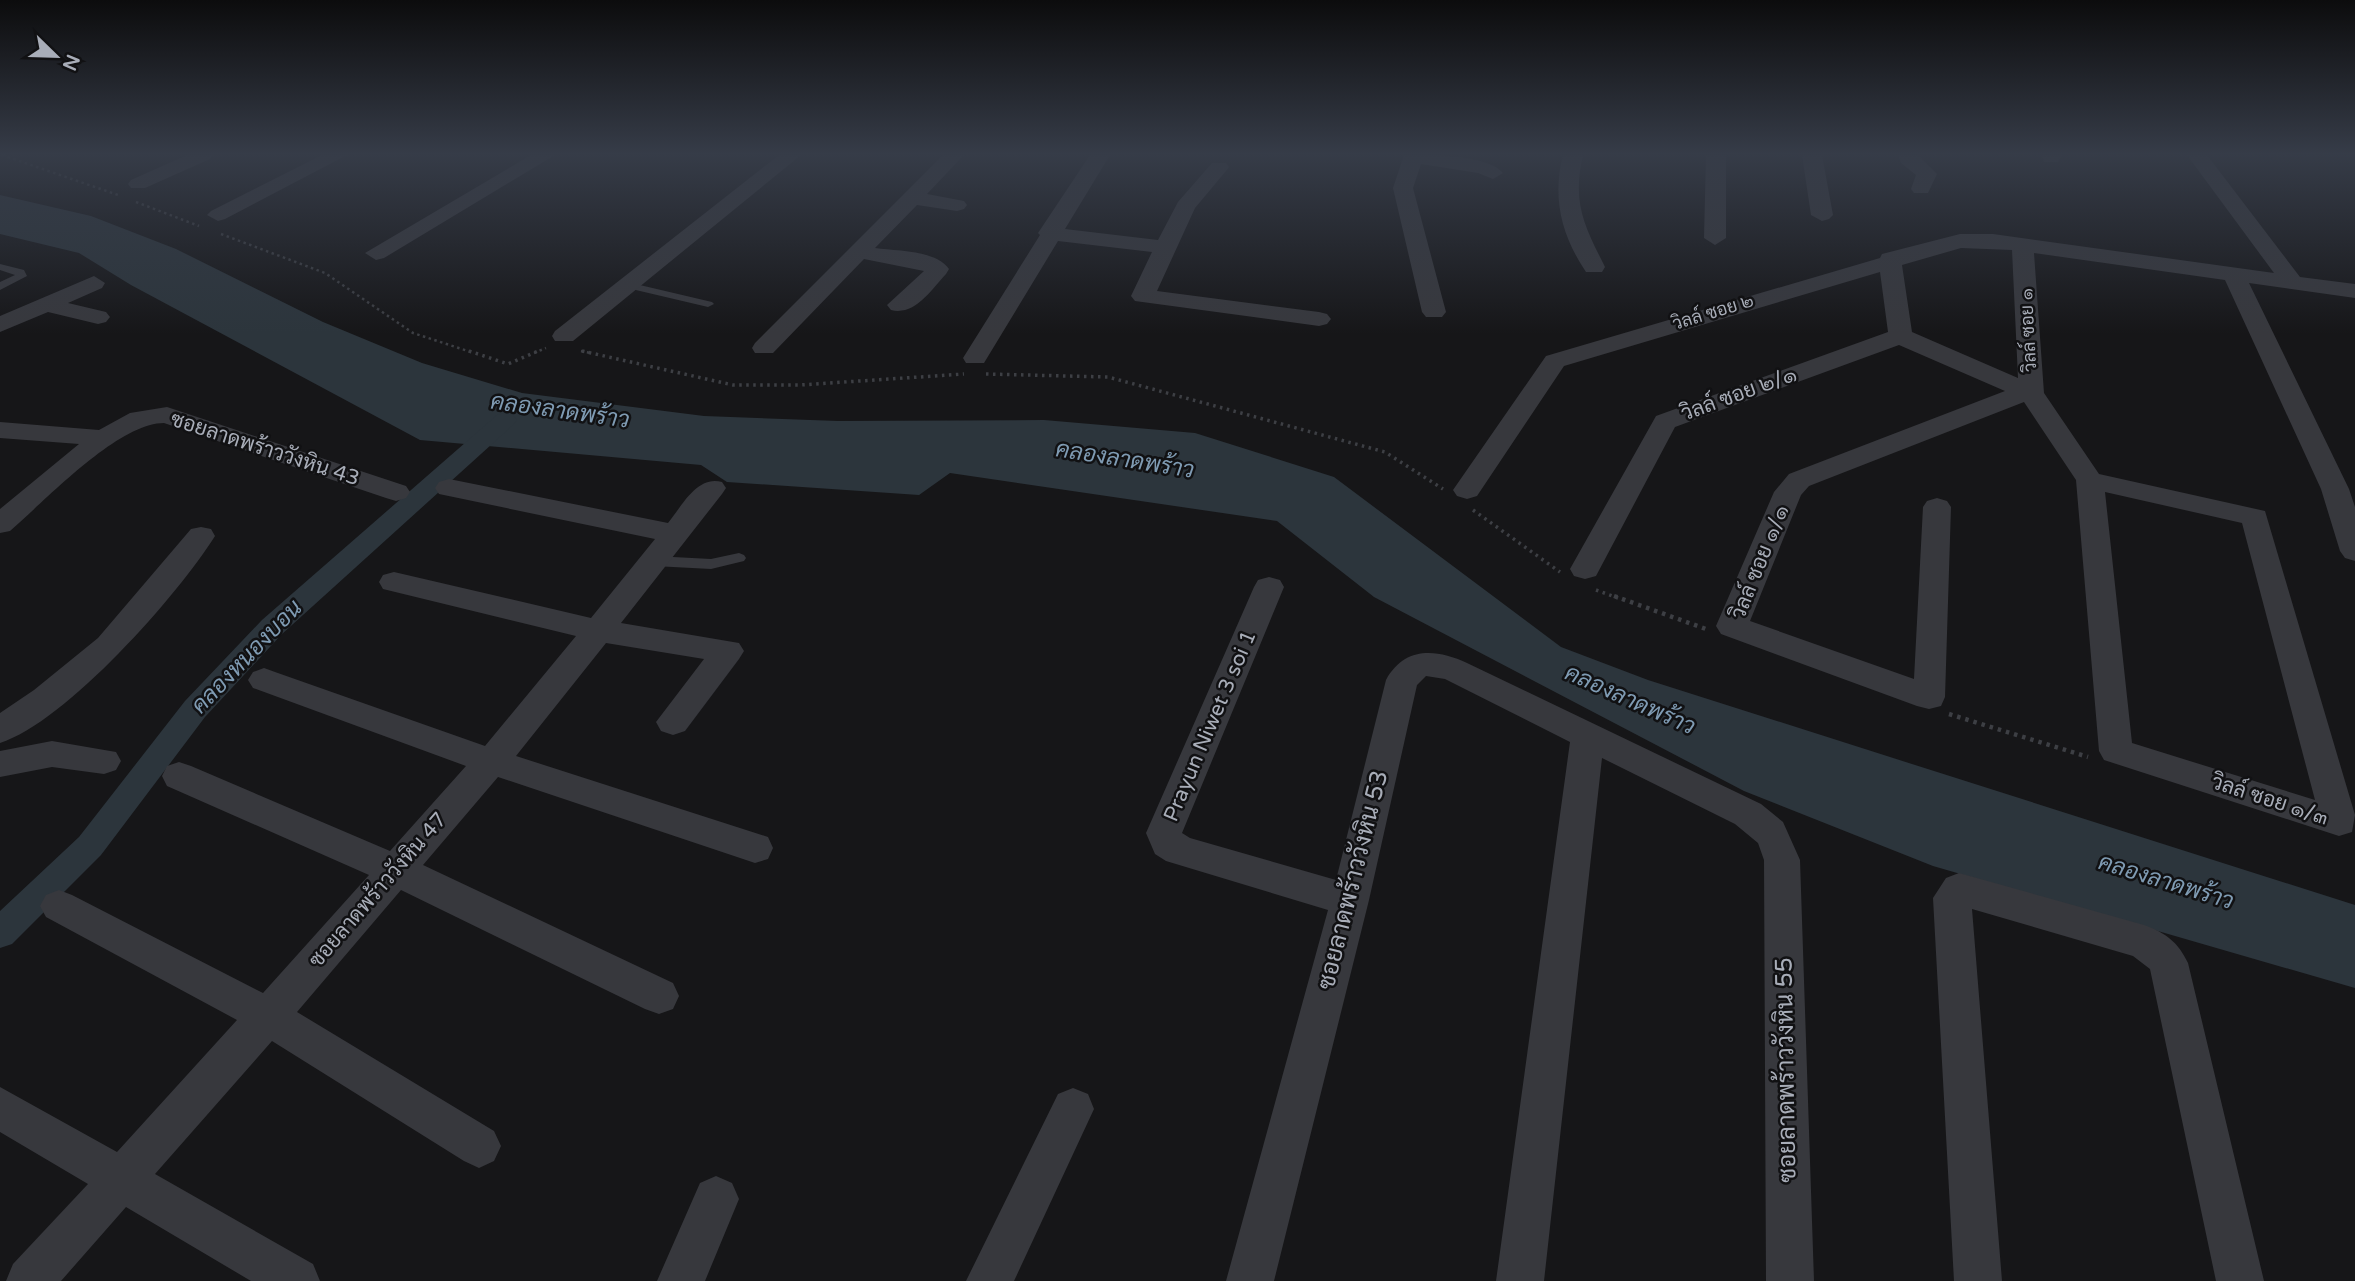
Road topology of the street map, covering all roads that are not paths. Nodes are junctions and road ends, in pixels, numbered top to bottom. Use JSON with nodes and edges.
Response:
{"nodes":[{"id":1,"x":442,"y":215,"type":"edge"},
{"id":2,"x":716,"y":215,"type":"edge"},
{"id":3,"x":897,"y":215,"type":"edge"},
{"id":4,"x":1061,"y":215,"type":"edge"},
{"id":5,"x":1181,"y":215,"type":"edge"},
{"id":6,"x":1410,"y":215,"type":"edge"},
{"id":7,"x":1570,"y":215,"type":"edge"},
{"id":8,"x":1716,"y":215,"type":"edge"},
{"id":9,"x":2241,"y":215,"type":"edge"},
{"id":10,"x":1049,"y":233,"type":"junction"},
{"id":11,"x":1716,"y":238,"type":"dead end"},
{"id":12,"x":2023,"y":245,"type":"junction"},
{"id":13,"x":1165,"y":247,"type":"junction"},
{"id":14,"x":861,"y":252,"type":"junction"},
{"id":15,"x":376,"y":253,"type":"dead end"},
{"id":16,"x":1890,"y":260,"type":"junction"},
{"id":17,"x":0,"y":267,"type":"edge"},
{"id":18,"x":1594,"y":267,"type":"dead end"},
{"id":19,"x":2234,"y":275,"type":"junction"},
{"id":20,"x":93,"y":284,"type":"dead end"},
{"id":21,"x":2292,"y":284,"type":"junction"},
{"id":22,"x":627,"y":285,"type":"junction"},
{"id":23,"x":0,"y":288,"type":"edge"},
{"id":24,"x":2355,"y":291,"type":"edge"},
{"id":25,"x":43,"y":304,"type":"junction"},
{"id":26,"x":708,"y":304,"type":"dead end"},
{"id":27,"x":899,"y":305,"type":"dead end"},
{"id":28,"x":1434,"y":312,"type":"dead end"},
{"id":29,"x":99,"y":317,"type":"dead end"},
{"id":30,"x":1320,"y":319,"type":"dead end"},
{"id":31,"x":0,"y":325,"type":"edge"},
{"id":32,"x":1900,"y":336,"type":"junction"},
{"id":33,"x":566,"y":344,"type":"road end"},
{"id":34,"x":764,"y":348,"type":"dead end"},
{"id":35,"x":976,"y":369,"type":"road end"},
{"id":36,"x":2031,"y":393,"type":"junction"},
{"id":37,"x":0,"y":430,"type":"edge"},
{"id":38,"x":106,"y":438,"type":"junction"},
{"id":39,"x":2090,"y":480,"type":"junction"},
{"id":40,"x":449,"y":488,"type":"dead end"},
{"id":41,"x":712,"y":488,"type":"dead end"},
{"id":42,"x":2345,"y":491,"type":"edge"},
{"id":43,"x":396,"y":492,"type":"dead end"},
{"id":44,"x":1461,"y":496,"type":"road end"},
{"id":45,"x":1937,"y":507,"type":"dead end"},
{"id":46,"x":0,"y":524,"type":"edge"},
{"id":47,"x":201,"y":536,"type":"dead end"},
{"id":48,"x":664,"y":547,"type":"junction"},
{"id":49,"x":2355,"y":551,"type":"edge"},
{"id":50,"x":740,"y":558,"type":"dead end"},
{"id":51,"x":1581,"y":578,"type":"road end"},
{"id":52,"x":394,"y":582,"type":"dead end"},
{"id":53,"x":1269,"y":587,"type":"dead end"},
{"id":54,"x":601,"y":631,"type":"junction"},
{"id":55,"x":264,"y":680,"type":"dead end"},
{"id":56,"x":673,"y":722,"type":"dead end"},
{"id":57,"x":0,"y":730,"type":"edge"},
{"id":58,"x":1588,"y":735,"type":"junction"},
{"id":59,"x":104,"y":761,"type":"dead end"},
{"id":60,"x":489,"y":761,"type":"junction"},
{"id":61,"x":0,"y":764,"type":"edge"},
{"id":62,"x":179,"y":776,"type":"dead end"},
{"id":63,"x":755,"y":848,"type":"dead end"},
{"id":64,"x":1782,"y":860,"type":"joint"},
{"id":65,"x":396,"y":870,"type":"junction"},
{"id":66,"x":1350,"y":900,"type":"junction"},
{"id":67,"x":59,"y":906,"type":"dead end"},
{"id":68,"x":659,"y":996,"type":"dead end"},
{"id":69,"x":268,"y":1016,"type":"junction"},
{"id":70,"x":0,"y":1108,"type":"edge"},
{"id":71,"x":1073,"y":1109,"type":"dead end"},
{"id":72,"x":480,"y":1146,"type":"dead end"},
{"id":73,"x":123,"y":1178,"type":"junction"},
{"id":74,"x":716,"y":1199,"type":"dead end"},
{"id":75,"x":30,"y":1281,"type":"edge"},
{"id":76,"x":296,"y":1281,"type":"edge"},
{"id":77,"x":681,"y":1281,"type":"edge"},
{"id":78,"x":990,"y":1281,"type":"edge"},
{"id":79,"x":1250,"y":1281,"type":"edge"},
{"id":80,"x":1520,"y":1281,"type":"edge"},
{"id":81,"x":1790,"y":1281,"type":"edge"},
{"id":82,"x":1978,"y":1281,"type":"edge"},
{"id":83,"x":2241,"y":1281,"type":"edge"}],
"edges":[{"from":1,"to":15,"type":"street"},
{"from":2,"to":22,"type":"street"},
{"from":3,"to":14,"type":"street"},
{"from":4,"to":10,"type":"street"},
{"from":5,"to":13,"type":"street"},
{"from":6,"to":28,"type":"street"},
{"from":7,"to":18,"type":"street"},
{"from":8,"to":11,"type":"street"},
{"from":9,"to":21,"type":"street"},
{"from":10,"to":13,"type":"street"},
{"from":10,"to":35,"type":"street"},
{"from":12,"to":16,"type":"street","name":"วิลล์ ซอย ๒"},
{"from":12,"to":19,"type":"street","name":"วิลล์ ซอย ๒"},
{"from":12,"to":36,"type":"street","name":"วิลล์ ซอย ๑"},
{"from":13,"to":30,"type":"street"},
{"from":14,"to":27,"type":"street"},
{"from":14,"to":34,"type":"street"},
{"from":16,"to":32,"type":"street"},
{"from":16,"to":44,"type":"street","name":"วิลล์ ซอย ๒"},
{"from":17,"to":23,"type":"lane"},
{"from":19,"to":21,"type":"street","name":"วิลล์ ซอย ๒"},
{"from":19,"to":42,"type":"street"},
{"from":20,"to":25,"type":"street"},
{"from":21,"to":24,"type":"street","name":"วิลล์ ซอย ๒"},
{"from":22,"to":26,"type":"lane"},
{"from":22,"to":33,"type":"street"},
{"from":25,"to":29,"type":"street"},
{"from":25,"to":31,"type":"street"},
{"from":32,"to":36,"type":"street"},
{"from":32,"to":51,"type":"street","name":"วิลล์ ซอย ๒/๑"},
{"from":36,"to":39,"type":"street","name":"วิลล์ ซอย ๑"},
{"from":36,"to":45,"type":"street","name":"วิลล์ ซอย ๑/๑"},
{"from":37,"to":38,"type":"street"},
{"from":38,"to":43,"type":"street","name":"ซอยลาดพร้าววังหิน 43"},
{"from":38,"to":46,"type":"street","name":"ซอยลาดพร้าววังหิน 43"},
{"from":39,"to":39,"type":"street","name":"วิลล์ ซอย ๑/๓"},
{"from":40,"to":48,"type":"street"},
{"from":41,"to":48,"type":"street","name":"ซอยลาดพร้าววังหิน 47"},
{"from":42,"to":49,"type":"street"},
{"from":47,"to":57,"type":"street"},
{"from":48,"to":50,"type":"lane"},
{"from":48,"to":54,"type":"street","name":"ซอยลาดพร้าววังหิน 47"},
{"from":52,"to":54,"type":"street"},
{"from":53,"to":66,"type":"street","name":"Prayun Niwet 3 soi 1"},
{"from":54,"to":56,"type":"street"},
{"from":54,"to":60,"type":"street","name":"ซอยลาดพร้าววังหิน 47"},
{"from":55,"to":60,"type":"street"},
{"from":58,"to":64,"type":"street","name":"ซอยลาดพร้าววังหิน 53"},
{"from":58,"to":66,"type":"street","name":"ซอยลาดพร้าววังหิน 53"},
{"from":58,"to":80,"type":"street"},
{"from":59,"to":61,"type":"street"},
{"from":60,"to":63,"type":"street"},
{"from":60,"to":65,"type":"street","name":"ซอยลาดพร้าววังหิน 47"},
{"from":62,"to":65,"type":"street"},
{"from":64,"to":81,"type":"street","name":"ซอยลาดพร้าววังหิน 55"},
{"from":65,"to":68,"type":"street"},
{"from":65,"to":69,"type":"street","name":"ซอยลาดพร้าววังหิน 47"},
{"from":66,"to":79,"type":"street","name":"ซอยลาดพร้าววังหิน 53"},
{"from":67,"to":69,"type":"street"},
{"from":69,"to":72,"type":"street"},
{"from":69,"to":73,"type":"street","name":"ซอยลาดพร้าววังหิน 47"},
{"from":70,"to":73,"type":"street"},
{"from":71,"to":78,"type":"street"},
{"from":73,"to":75,"type":"street","name":"ซอยลาดพร้าววังหิน 47"},
{"from":73,"to":76,"type":"street"},
{"from":74,"to":77,"type":"street"},
{"from":82,"to":83,"type":"street"}]}
